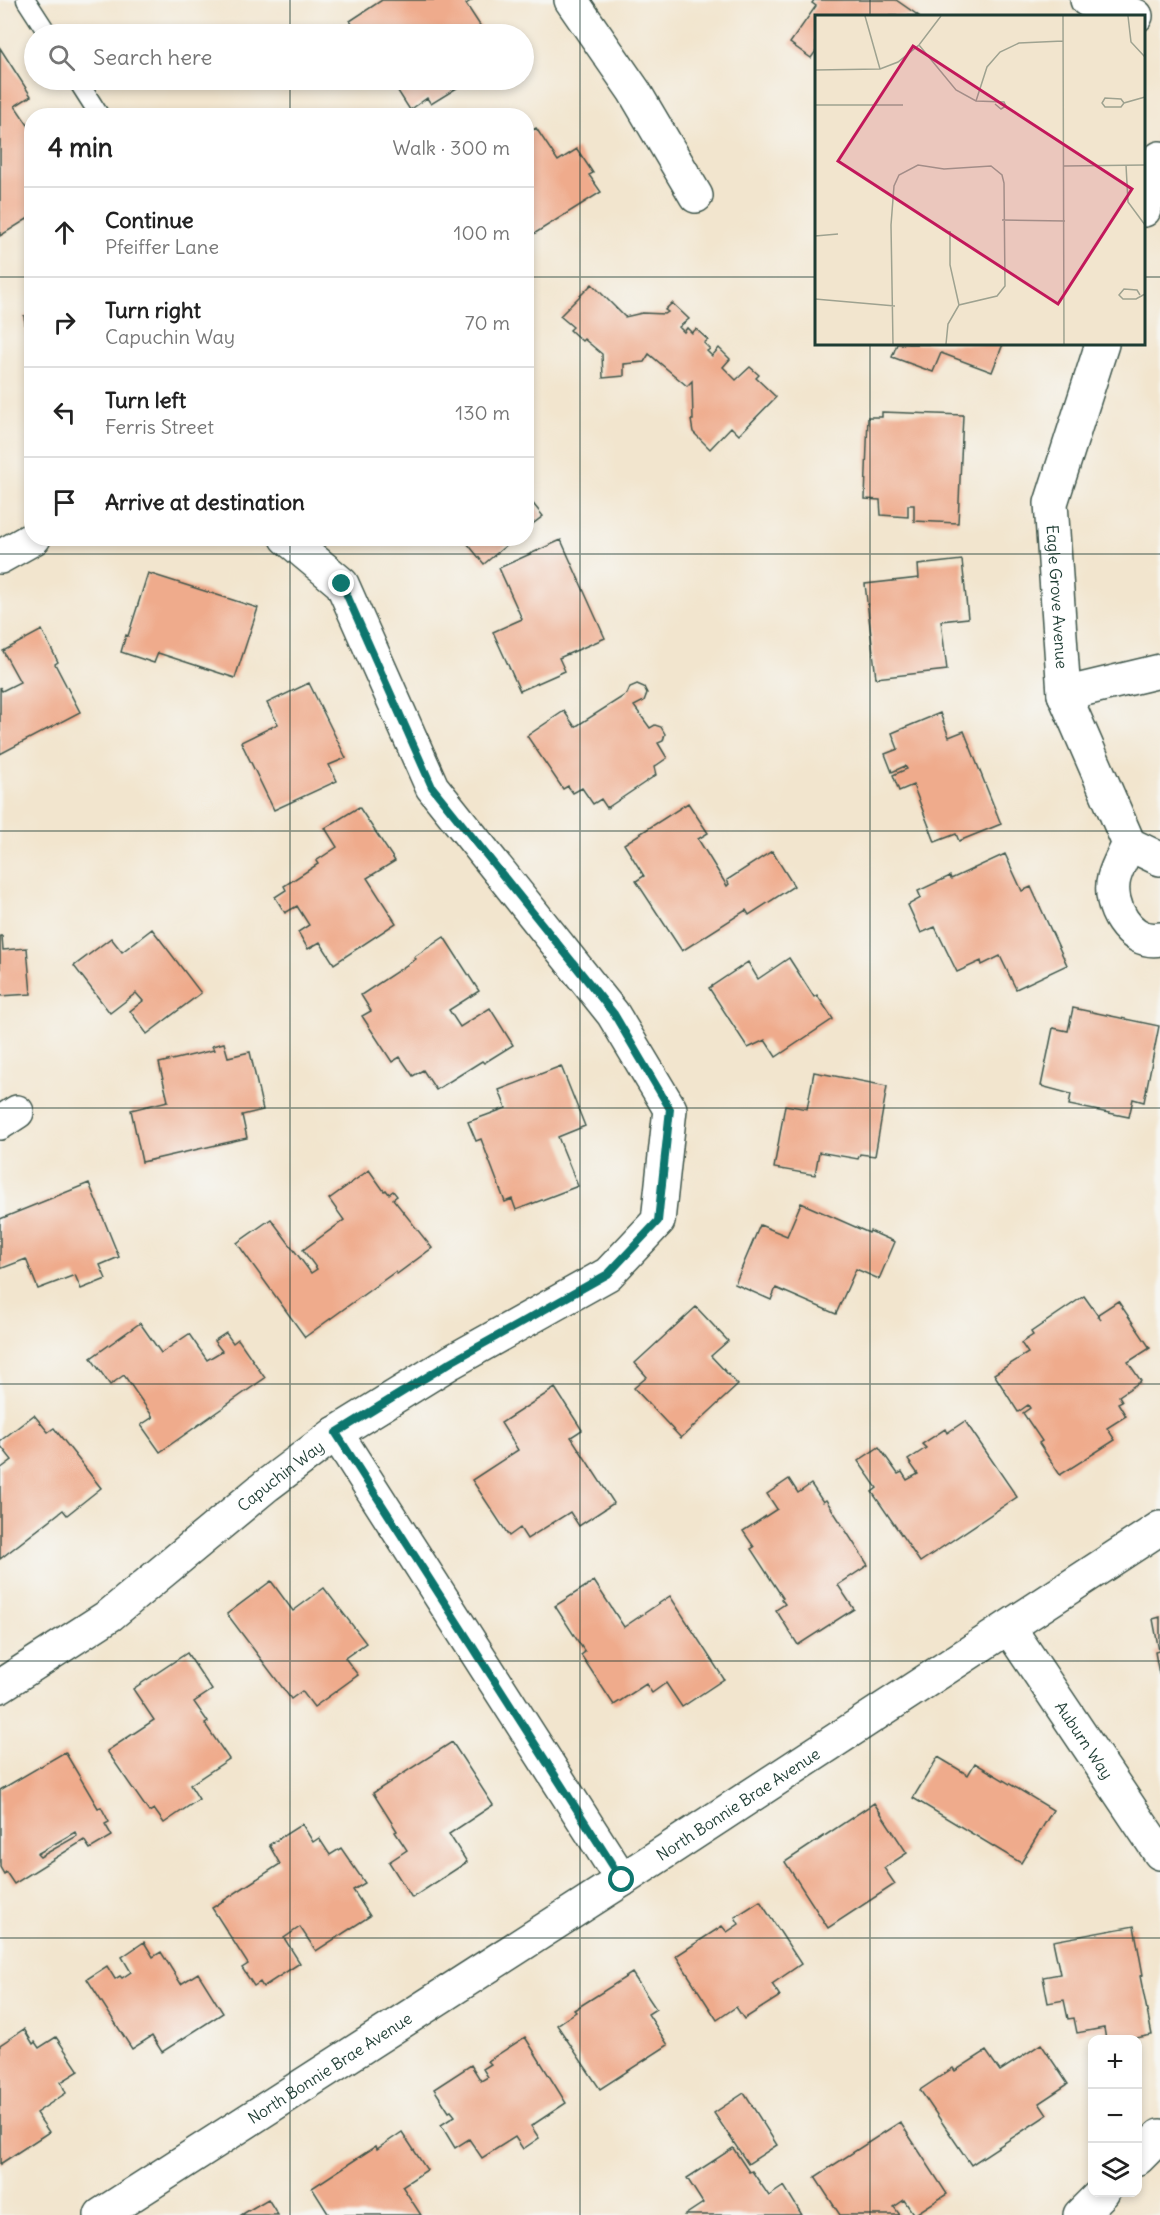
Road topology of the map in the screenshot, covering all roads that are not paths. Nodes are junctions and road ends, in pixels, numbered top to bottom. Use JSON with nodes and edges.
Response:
{"nodes":[{"id":1,"x":26,"y":0,"type":"edge"},
{"id":2,"x":571,"y":0,"type":"edge"},
{"id":3,"x":1087,"y":0,"type":"edge"},
{"id":4,"x":1133,"y":15,"type":"edge"},
{"id":5,"x":1145,"y":20,"type":"edge"},
{"id":6,"x":42,"y":24,"type":"edge"},
{"id":7,"x":1160,"y":25,"type":"edge"},
{"id":8,"x":83,"y":90,"type":"edge"},
{"id":9,"x":95,"y":108,"type":"edge"},
{"id":10,"x":1160,"y":158,"type":"edge"},
{"id":11,"x":696,"y":196,"type":"dead end"},
{"id":12,"x":1145,"y":204,"type":"edge"},
{"id":13,"x":1102,"y":345,"type":"edge"},
{"id":14,"x":24,"y":544,"type":"edge"},
{"id":15,"x":297,"y":546,"type":"edge"},
{"id":16,"x":0,"y":557,"type":"edge"},
{"id":17,"x":1160,"y":671,"type":"edge"},
{"id":18,"x":1064,"y":694,"type":"junction"},
{"id":19,"x":1129,"y":844,"type":"junction"},
{"id":20,"x":1160,"y":859,"type":"edge"},
{"id":21,"x":1160,"y":939,"type":"edge"},
{"id":22,"x":336,"y":1433,"type":"junction"},
{"id":23,"x":1160,"y":1528,"type":"edge"},
{"id":24,"x":1009,"y":1628,"type":"junction"},
{"id":25,"x":0,"y":1686,"type":"edge"},
{"id":26,"x":1160,"y":1853,"type":"edge"},
{"id":27,"x":622,"y":1880,"type":"junction"},
{"id":28,"x":1160,"y":2136,"type":"edge"},
{"id":29,"x":1142,"y":2153,"type":"edge"},
{"id":30,"x":1099,"y":2197,"type":"edge"},
{"id":31,"x":101,"y":2215,"type":"edge"},
{"id":32,"x":1080,"y":2215,"type":"edge"}],
"edges":[{"from":1,"to":6,"type":"lane"},
{"from":2,"to":11,"type":"street"},
{"from":3,"to":4,"type":"street"},
{"from":5,"to":7,"type":"street"},
{"from":8,"to":9,"type":"lane"},
{"from":10,"to":12,"type":"street"},
{"from":13,"to":18,"type":"street","name":"Eagle Grove Avenue"},
{"from":14,"to":16,"type":"street"},
{"from":15,"to":22,"type":"street","name":"Capuchin Way"},
{"from":17,"to":18,"type":"street"},
{"from":18,"to":19,"type":"street","name":"Eagle Grove Avenue"},
{"from":19,"to":20,"type":"street"},
{"from":19,"to":21,"type":"street"},
{"from":22,"to":25,"type":"street","name":"Capuchin Way"},
{"from":22,"to":27,"type":"street"},
{"from":23,"to":24,"type":"street","name":"North Bonnie Brae Avenue"},
{"from":24,"to":26,"type":"street","name":"Auburn Way"},
{"from":24,"to":27,"type":"street","name":"North Bonnie Brae Avenue"},
{"from":27,"to":31,"type":"street","name":"North Bonnie Brae Avenue"},
{"from":28,"to":29,"type":"street"},
{"from":30,"to":32,"type":"street"}]}
